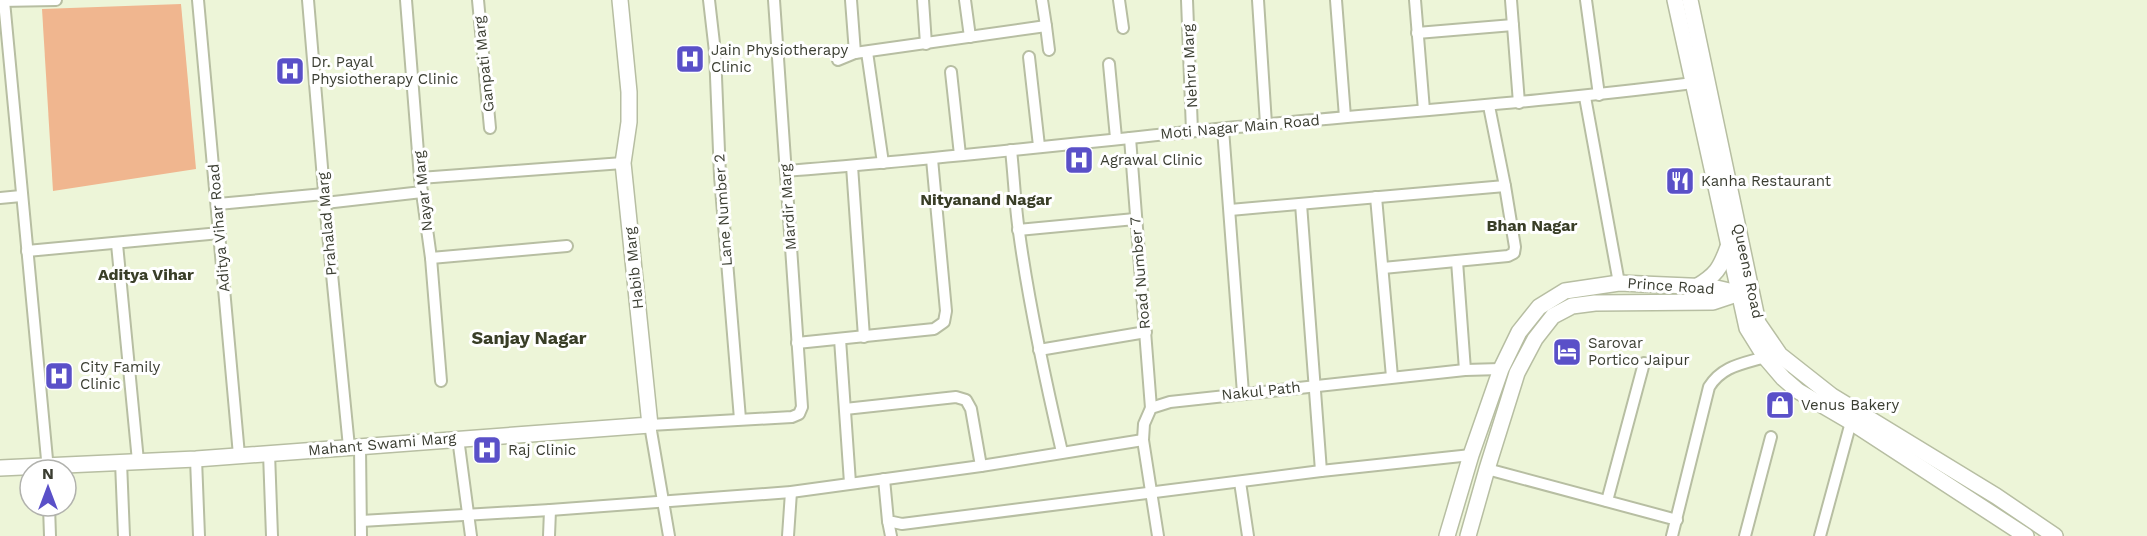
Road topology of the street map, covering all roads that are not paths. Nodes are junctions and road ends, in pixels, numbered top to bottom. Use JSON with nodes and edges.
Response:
{"nodes":[{"id":1,"x":56,"y":0,"type":"edge"},
{"id":2,"x":198,"y":0,"type":"edge"},
{"id":3,"x":308,"y":0,"type":"edge"},
{"id":4,"x":406,"y":0,"type":"edge"},
{"id":5,"x":478,"y":0,"type":"edge"},
{"id":6,"x":620,"y":0,"type":"edge"},
{"id":7,"x":710,"y":0,"type":"edge"},
{"id":8,"x":774,"y":0,"type":"edge"},
{"id":9,"x":851,"y":0,"type":"edge"},
{"id":10,"x":923,"y":0,"type":"edge"},
{"id":11,"x":965,"y":0,"type":"edge"},
{"id":12,"x":1042,"y":0,"type":"edge"},
{"id":13,"x":1119,"y":0,"type":"edge"},
{"id":14,"x":1186,"y":0,"type":"edge"},
{"id":15,"x":1258,"y":0,"type":"edge"},
{"id":16,"x":1336,"y":0,"type":"edge"},
{"id":17,"x":1415,"y":0,"type":"edge"},
{"id":18,"x":1511,"y":0,"type":"edge"},
{"id":19,"x":1586,"y":0,"type":"edge"},
{"id":20,"x":1675,"y":0,"type":"edge"},
{"id":21,"x":1690,"y":0,"type":"edge"},
{"id":22,"x":2,"y":1,"type":"edge"},
{"id":23,"x":1513,"y":24,"type":"junction"},
{"id":24,"x":1046,"y":26,"type":"junction"},
{"id":25,"x":1122,"y":28,"type":"dead end"},
{"id":26,"x":1417,"y":33,"type":"junction"},
{"id":27,"x":970,"y":37,"type":"junction"},
{"id":28,"x":926,"y":44,"type":"junction"},
{"id":29,"x":1049,"y":50,"type":"dead end"},
{"id":30,"x":867,"y":52,"type":"junction"},
{"id":31,"x":855,"y":53,"type":"junction"},
{"id":32,"x":1029,"y":57,"type":"dead end"},
{"id":33,"x":838,"y":60,"type":"dead end"},
{"id":34,"x":1109,"y":64,"type":"dead end"},
{"id":35,"x":951,"y":72,"type":"dead end"},
{"id":36,"x":1693,"y":83,"type":"junction"},
{"id":37,"x":1599,"y":95,"type":"junction"},
{"id":38,"x":1585,"y":97,"type":"junction"},
{"id":39,"x":1519,"y":103,"type":"junction"},
{"id":40,"x":1489,"y":106,"type":"junction"},
{"id":41,"x":1424,"y":110,"type":"junction"},
{"id":42,"x":1345,"y":117,"type":"junction"},
{"id":43,"x":1266,"y":124,"type":"junction"},
{"id":44,"x":490,"y":128,"type":"dead end"},
{"id":45,"x":1223,"y":129,"type":"junction"},
{"id":46,"x":1192,"y":131,"type":"junction"},
{"id":47,"x":1116,"y":138,"type":"junction"},
{"id":48,"x":1130,"y":138,"type":"junction"},
{"id":49,"x":1039,"y":146,"type":"junction"},
{"id":50,"x":1011,"y":150,"type":"junction"},
{"id":51,"x":960,"y":155,"type":"junction"},
{"id":52,"x":932,"y":159,"type":"junction"},
{"id":53,"x":623,"y":163,"type":"junction"},
{"id":54,"x":883,"y":163,"type":"junction"},
{"id":55,"x":852,"y":166,"type":"junction"},
{"id":56,"x":786,"y":171,"type":"junction"},
{"id":57,"x":420,"y":177,"type":"junction"},
{"id":58,"x":1505,"y":186,"type":"junction"},
{"id":59,"x":422,"y":192,"type":"junction"},
{"id":60,"x":21,"y":196,"type":"junction"},
{"id":61,"x":1376,"y":197,"type":"junction"},
{"id":62,"x":0,"y":198,"type":"edge"},
{"id":63,"x":324,"y":199,"type":"junction"},
{"id":64,"x":218,"y":204,"type":"junction"},
{"id":65,"x":1301,"y":204,"type":"junction"},
{"id":66,"x":1230,"y":210,"type":"junction"},
{"id":67,"x":1135,"y":219,"type":"junction"},
{"id":68,"x":1018,"y":230,"type":"junction"},
{"id":69,"x":220,"y":233,"type":"junction"},
{"id":70,"x":117,"y":244,"type":"junction"},
{"id":71,"x":567,"y":246,"type":"dead end"},
{"id":72,"x":1728,"y":246,"type":"junction"},
{"id":73,"x":27,"y":251,"type":"junction"},
{"id":74,"x":431,"y":258,"type":"junction"},
{"id":75,"x":1457,"y":261,"type":"junction"},
{"id":76,"x":1383,"y":268,"type":"junction"},
{"id":77,"x":1618,"y":283,"type":"junction"},
{"id":78,"x":1696,"y":287,"type":"junction"},
{"id":79,"x":1745,"y":292,"type":"junction"},
{"id":80,"x":1713,"y":303,"type":"junction"},
{"id":81,"x":1744,"y":319,"type":"junction"},
{"id":82,"x":1146,"y":332,"type":"junction"},
{"id":83,"x":864,"y":337,"type":"junction"},
{"id":84,"x":840,"y":339,"type":"junction"},
{"id":85,"x":797,"y":343,"type":"junction"},
{"id":86,"x":1039,"y":350,"type":"junction"},
{"id":87,"x":1765,"y":357,"type":"junction"},
{"id":88,"x":1644,"y":363,"type":"dead end"},
{"id":89,"x":1501,"y":369,"type":"junction"},
{"id":90,"x":1465,"y":370,"type":"junction"},
{"id":91,"x":1392,"y":377,"type":"junction"},
{"id":92,"x":441,"y":381,"type":"dead end"},
{"id":93,"x":1315,"y":385,"type":"junction"},
{"id":94,"x":1243,"y":393,"type":"junction"},
{"id":95,"x":1151,"y":408,"type":"junction"},
{"id":96,"x":845,"y":410,"type":"junction"},
{"id":97,"x":800,"y":414,"type":"joint"},
{"id":98,"x":740,"y":419,"type":"junction"},
{"id":99,"x":1851,"y":423,"type":"junction"},
{"id":100,"x":650,"y":425,"type":"junction"},
{"id":101,"x":1771,"y":437,"type":"dead end"},
{"id":102,"x":458,"y":438,"type":"junction"},
{"id":103,"x":1143,"y":440,"type":"junction"},
{"id":104,"x":354,"y":447,"type":"junction"},
{"id":105,"x":1062,"y":452,"type":"junction"},
{"id":106,"x":269,"y":453,"type":"junction"},
{"id":107,"x":239,"y":455,"type":"junction"},
{"id":108,"x":1471,"y":455,"type":"junction"},
{"id":109,"x":47,"y":458,"type":"edge"},
{"id":110,"x":196,"y":459,"type":"junction"},
{"id":111,"x":138,"y":461,"type":"junction"},
{"id":112,"x":121,"y":462,"type":"junction"},
{"id":113,"x":78,"y":466,"type":"edge"},
{"id":114,"x":981,"y":466,"type":"junction"},
{"id":115,"x":0,"y":468,"type":"edge"},
{"id":116,"x":18,"y":468,"type":"edge"},
{"id":117,"x":1486,"y":469,"type":"junction"},
{"id":118,"x":1321,"y":471,"type":"junction"},
{"id":119,"x":884,"y":479,"type":"junction"},
{"id":120,"x":1240,"y":482,"type":"junction"},
{"id":121,"x":850,"y":483,"type":"junction"},
{"id":122,"x":1976,"y":484,"type":"junction"},
{"id":123,"x":791,"y":492,"type":"junction"},
{"id":124,"x":1152,"y":492,"type":"junction"},
{"id":125,"x":1968,"y":498,"type":"junction"},
{"id":126,"x":664,"y":501,"type":"junction"},
{"id":127,"x":1607,"y":501,"type":"junction"},
{"id":128,"x":550,"y":510,"type":"junction"},
{"id":129,"x":469,"y":514,"type":"junction"},
{"id":130,"x":49,"y":518,"type":"edge"},
{"id":131,"x":1677,"y":520,"type":"junction"},
{"id":132,"x":361,"y":521,"type":"junction"},
{"id":133,"x":888,"y":521,"type":"junction"},
{"id":134,"x":50,"y":536,"type":"edge"},
{"id":135,"x":124,"y":536,"type":"edge"},
{"id":136,"x":199,"y":536,"type":"edge"},
{"id":137,"x":272,"y":536,"type":"edge"},
{"id":138,"x":361,"y":536,"type":"edge"},
{"id":139,"x":471,"y":536,"type":"edge"},
{"id":140,"x":549,"y":536,"type":"edge"},
{"id":141,"x":669,"y":536,"type":"edge"},
{"id":142,"x":788,"y":536,"type":"edge"},
{"id":143,"x":891,"y":536,"type":"edge"},
{"id":144,"x":1158,"y":536,"type":"edge"},
{"id":145,"x":1248,"y":536,"type":"edge"},
{"id":146,"x":1447,"y":536,"type":"edge"},
{"id":147,"x":1468,"y":536,"type":"edge"},
{"id":148,"x":1672,"y":536,"type":"edge"},
{"id":149,"x":1745,"y":536,"type":"edge"},
{"id":150,"x":1820,"y":536,"type":"edge"},
{"id":151,"x":2026,"y":536,"type":"edge"},
{"id":152,"x":2055,"y":536,"type":"edge"}],
"edges":[{"from":1,"to":22,"type":"street"},
{"from":2,"to":64,"type":"street","name":"Aditya Vihar Road"},
{"from":3,"to":63,"type":"street","name":"Prahalad Marg"},
{"from":4,"to":57,"type":"street","name":"Nayar Marg"},
{"from":5,"to":44,"type":"street","name":"Ganpati Marg"},
{"from":6,"to":53,"type":"street","name":"Habib Marg"},
{"from":7,"to":98,"type":"street","name":"Lane Number 2"},
{"from":8,"to":56,"type":"street","name":"Mardir Marg"},
{"from":9,"to":31,"type":"street"},
{"from":10,"to":28,"type":"street"},
{"from":11,"to":27,"type":"street"},
{"from":12,"to":24,"type":"street"},
{"from":13,"to":25,"type":"street"},
{"from":14,"to":46,"type":"street","name":"Nehru Marg"},
{"from":15,"to":43,"type":"street"},
{"from":16,"to":42,"type":"street"},
{"from":17,"to":26,"type":"street"},
{"from":18,"to":23,"type":"street"},
{"from":19,"to":37,"type":"street"},
{"from":20,"to":36,"type":"street","name":"Queens Road"},
{"from":21,"to":79,"type":"street","name":"Queens Road"},
{"from":22,"to":60,"type":"street"},
{"from":23,"to":26,"type":"street"},
{"from":23,"to":39,"type":"street"},
{"from":24,"to":27,"type":"street"},
{"from":24,"to":29,"type":"street"},
{"from":26,"to":41,"type":"street"},
{"from":27,"to":28,"type":"street"},
{"from":28,"to":30,"type":"street"},
{"from":30,"to":31,"type":"street"},
{"from":30,"to":54,"type":"street"},
{"from":31,"to":33,"type":"street"},
{"from":32,"to":49,"type":"street"},
{"from":34,"to":47,"type":"street"},
{"from":35,"to":51,"type":"street"},
{"from":36,"to":37,"type":"street","name":"Moti Nagar Main Road"},
{"from":36,"to":72,"type":"street","name":"Queens Road"},
{"from":37,"to":38,"type":"street","name":"Moti Nagar Main Road"},
{"from":38,"to":39,"type":"street","name":"Moti Nagar Main Road"},
{"from":38,"to":77,"type":"street"},
{"from":39,"to":40,"type":"street","name":"Moti Nagar Main Road"},
{"from":40,"to":41,"type":"street","name":"Moti Nagar Main Road"},
{"from":40,"to":58,"type":"street"},
{"from":41,"to":42,"type":"street","name":"Moti Nagar Main Road"},
{"from":42,"to":43,"type":"street","name":"Moti Nagar Main Road"},
{"from":43,"to":45,"type":"street","name":"Moti Nagar Main Road"},
{"from":45,"to":46,"type":"street","name":"Moti Nagar Main Road"},
{"from":45,"to":66,"type":"street"},
{"from":46,"to":48,"type":"street","name":"Moti Nagar Main Road"},
{"from":47,"to":48,"type":"street","name":"Moti Nagar Main Road"},
{"from":47,"to":49,"type":"street","name":"Moti Nagar Main Road"},
{"from":48,"to":67,"type":"street","name":"Road Number 7"},
{"from":49,"to":50,"type":"street","name":"Moti Nagar Main Road"},
{"from":50,"to":51,"type":"street","name":"Moti Nagar Main Road"},
{"from":50,"to":68,"type":"street"},
{"from":51,"to":52,"type":"street","name":"Moti Nagar Main Road"},
{"from":52,"to":54,"type":"street","name":"Moti Nagar Main Road"},
{"from":52,"to":83,"type":"street"},
{"from":53,"to":57,"type":"street"},
{"from":53,"to":100,"type":"street","name":"Habib Marg"},
{"from":54,"to":55,"type":"street","name":"Moti Nagar Main Road"},
{"from":55,"to":56,"type":"street","name":"Moti Nagar Main Road"},
{"from":55,"to":83,"type":"street"},
{"from":56,"to":85,"type":"street","name":"Mardir Marg"},
{"from":57,"to":59,"type":"street","name":"Nayar Marg"},
{"from":58,"to":61,"type":"street"},
{"from":58,"to":75,"type":"street"},
{"from":59,"to":63,"type":"street"},
{"from":59,"to":74,"type":"street","name":"Nayar Marg"},
{"from":60,"to":62,"type":"street"},
{"from":60,"to":73,"type":"street"},
{"from":61,"to":65,"type":"street"},
{"from":61,"to":76,"type":"street"},
{"from":63,"to":64,"type":"street"},
{"from":63,"to":104,"type":"street","name":"Prahalad Marg"},
{"from":64,"to":69,"type":"street","name":"Aditya Vihar Road"},
{"from":65,"to":66,"type":"street"},
{"from":65,"to":93,"type":"street"},
{"from":66,"to":94,"type":"street"},
{"from":67,"to":68,"type":"street"},
{"from":67,"to":82,"type":"street","name":"Road Number 7"},
{"from":68,"to":86,"type":"street"},
{"from":69,"to":70,"type":"street"},
{"from":69,"to":107,"type":"street","name":"Aditya Vihar Road"},
{"from":70,"to":73,"type":"street"},
{"from":70,"to":111,"type":"street"},
{"from":71,"to":74,"type":"street"},
{"from":72,"to":78,"type":"street"},
{"from":72,"to":79,"type":"street","name":"Queens Road"},
{"from":73,"to":109,"type":"street"},
{"from":74,"to":92,"type":"street","name":"Nayar Marg"},
{"from":75,"to":76,"type":"street"},
{"from":75,"to":90,"type":"street"},
{"from":76,"to":91,"type":"street"},
{"from":77,"to":78,"type":"street","name":"Prince Road"},
{"from":77,"to":89,"type":"street","name":"Prince Road"},
{"from":78,"to":79,"type":"street","name":"Prince Road"},
{"from":79,"to":80,"type":"street","name":"Prince Road"},
{"from":79,"to":81,"type":"street","name":"Queens Road"},
{"from":79,"to":122,"type":"street","name":"Queens Road"},
{"from":80,"to":81,"type":"street"},
{"from":80,"to":117,"type":"street","name":"Prince Road"},
{"from":81,"to":87,"type":"street","name":"Queens Road"},
{"from":82,"to":86,"type":"street"},
{"from":82,"to":95,"type":"street","name":"Road Number 7"},
{"from":83,"to":84,"type":"street"},
{"from":84,"to":85,"type":"street"},
{"from":84,"to":96,"type":"street"},
{"from":85,"to":97,"type":"street","name":"Mardir Marg"},
{"from":86,"to":105,"type":"street"},
{"from":87,"to":99,"type":"street","name":"Queens Road"},
{"from":87,"to":131,"type":"street"},
{"from":88,"to":127,"type":"street"},
{"from":89,"to":90,"type":"street","name":"Nakul Path"},
{"from":89,"to":108,"type":"street","name":"Prince Road"},
{"from":90,"to":91,"type":"street","name":"Nakul Path"},
{"from":91,"to":93,"type":"street","name":"Nakul Path"},
{"from":93,"to":94,"type":"street","name":"Nakul Path"},
{"from":93,"to":118,"type":"street"},
{"from":94,"to":95,"type":"street","name":"Nakul Path"},
{"from":95,"to":103,"type":"street"},
{"from":96,"to":114,"type":"street"},
{"from":96,"to":121,"type":"street"},
{"from":97,"to":98,"type":"street","name":"Mahant Swami Marg"},
{"from":98,"to":100,"type":"street","name":"Mahant Swami Marg"},
{"from":99,"to":125,"type":"street","name":"Queens Road"},
{"from":99,"to":150,"type":"street"},
{"from":100,"to":102,"type":"street","name":"Mahant Swami Marg"},
{"from":100,"to":126,"type":"street","name":"Habib Marg"},
{"from":101,"to":149,"type":"street"},
{"from":102,"to":104,"type":"street","name":"Mahant Swami Marg"},
{"from":102,"to":129,"type":"street"},
{"from":103,"to":105,"type":"street"},
{"from":103,"to":124,"type":"street"},
{"from":104,"to":106,"type":"street","name":"Mahant Swami Marg"},
{"from":104,"to":132,"type":"street","name":"Prahalad Marg"},
{"from":105,"to":114,"type":"street"},
{"from":106,"to":107,"type":"street","name":"Mahant Swami Marg"},
{"from":106,"to":137,"type":"street"},
{"from":107,"to":110,"type":"street","name":"Mahant Swami Marg"},
{"from":108,"to":118,"type":"street"},
{"from":108,"to":146,"type":"street","name":"Prince Road"},
{"from":110,"to":111,"type":"street","name":"Mahant Swami Marg"},
{"from":110,"to":136,"type":"street"},
{"from":111,"to":112,"type":"street","name":"Mahant Swami Marg"},
{"from":112,"to":113,"type":"street","name":"Mahant Swami Marg"},
{"from":112,"to":135,"type":"street"},
{"from":114,"to":119,"type":"street"},
{"from":115,"to":116,"type":"street","name":"Mahant Swami Marg"},
{"from":117,"to":127,"type":"street"},
{"from":117,"to":147,"type":"street","name":"Prince Road"},
{"from":118,"to":120,"type":"street"},
{"from":119,"to":121,"type":"street"},
{"from":119,"to":133,"type":"street"},
{"from":120,"to":124,"type":"street"},
{"from":120,"to":145,"type":"street"},
{"from":121,"to":123,"type":"street"},
{"from":122,"to":125,"type":"street"},
{"from":122,"to":152,"type":"street","name":"Queens Road"},
{"from":123,"to":126,"type":"street"},
{"from":123,"to":142,"type":"street"},
{"from":124,"to":133,"type":"street"},
{"from":124,"to":144,"type":"street"},
{"from":125,"to":151,"type":"street","name":"Queens Road"},
{"from":126,"to":128,"type":"street"},
{"from":126,"to":141,"type":"street","name":"Habib Marg"},
{"from":127,"to":131,"type":"street"},
{"from":128,"to":129,"type":"street"},
{"from":128,"to":140,"type":"street"},
{"from":129,"to":132,"type":"street"},
{"from":129,"to":139,"type":"street"},
{"from":130,"to":134,"type":"street"},
{"from":131,"to":148,"type":"street"},
{"from":132,"to":138,"type":"street","name":"Prahalad Marg"},
{"from":133,"to":143,"type":"street"}]}
